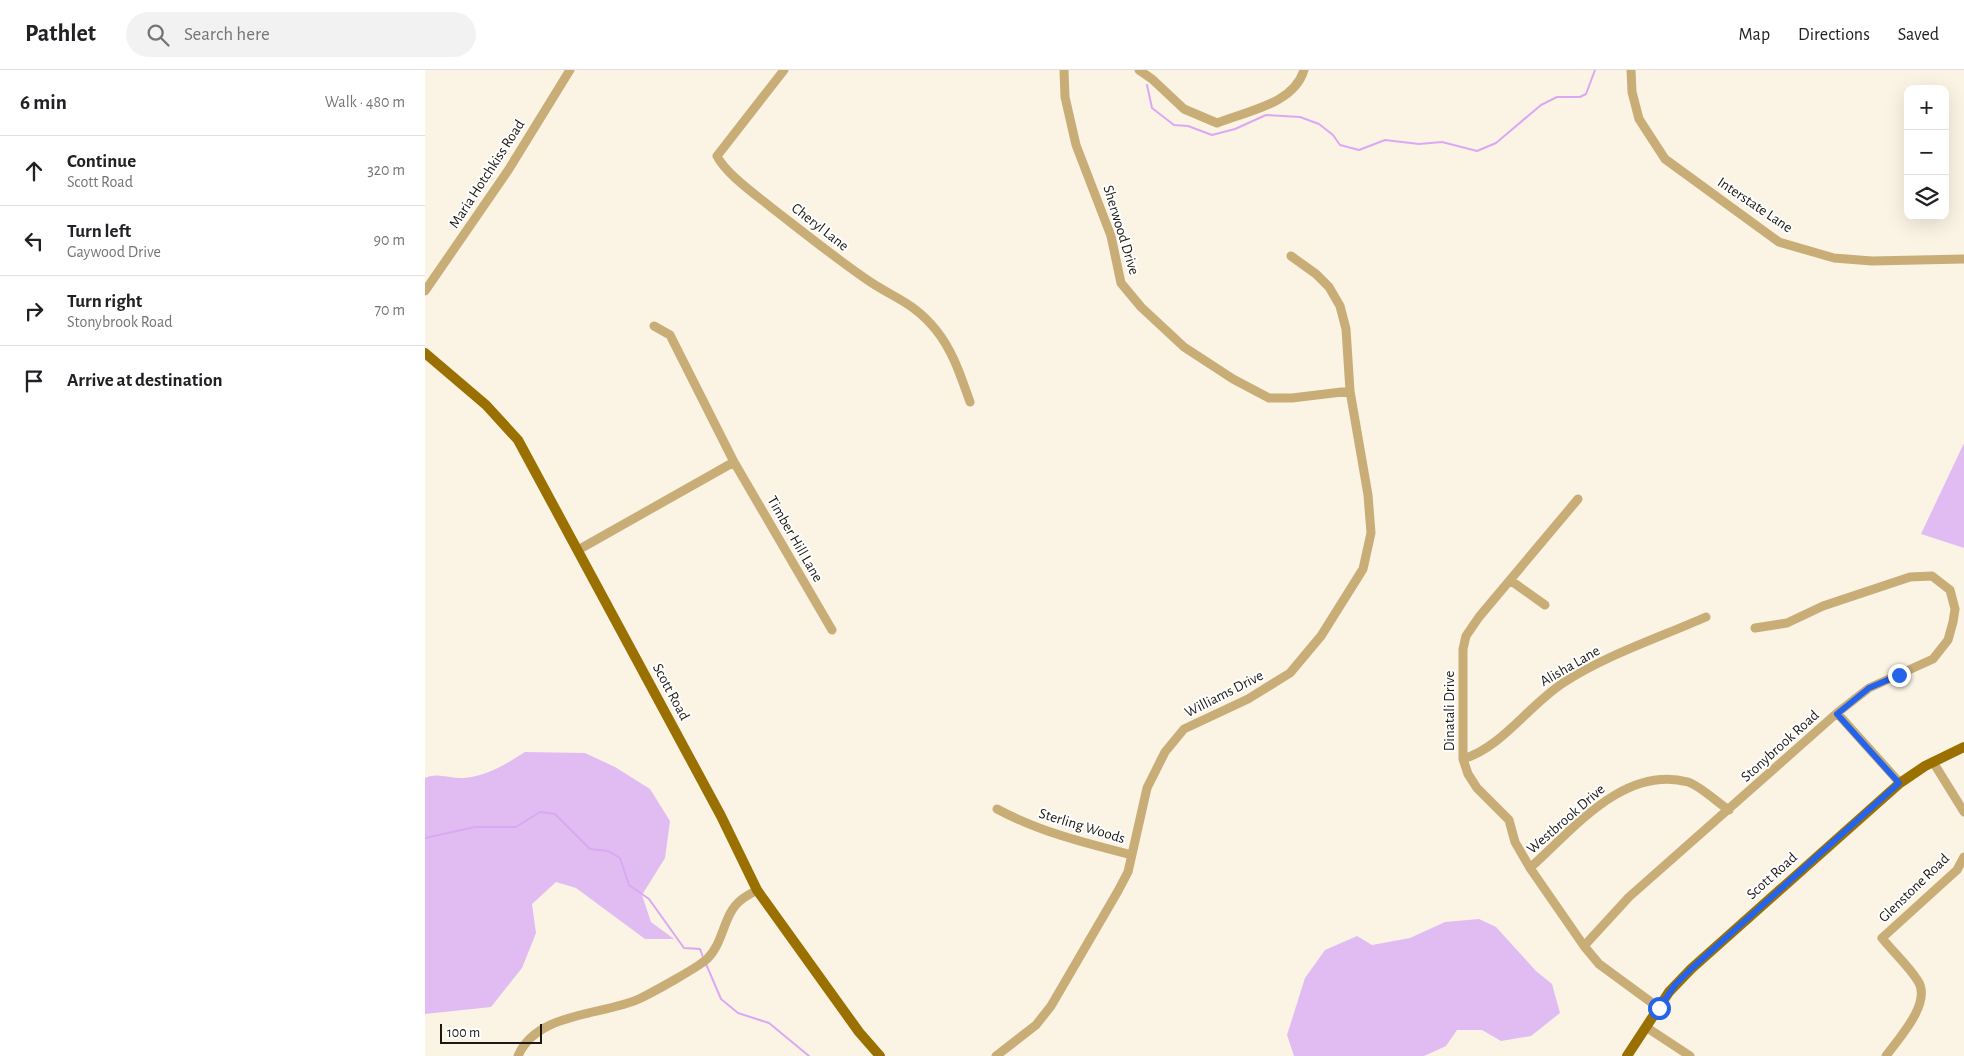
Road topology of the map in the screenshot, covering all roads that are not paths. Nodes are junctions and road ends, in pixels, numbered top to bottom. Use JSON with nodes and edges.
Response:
{"nodes":[{"id":1,"x":570,"y":70,"type":"edge"},
{"id":2,"x":784,"y":70,"type":"edge"},
{"id":3,"x":1064,"y":70,"type":"edge"},
{"id":4,"x":1139,"y":70,"type":"edge"},
{"id":5,"x":1304,"y":70,"type":"edge"},
{"id":6,"x":1631,"y":70,"type":"edge"},
{"id":7,"x":1291,"y":256,"type":"dead end"},
{"id":8,"x":1964,"y":259,"type":"edge"},
{"id":9,"x":425,"y":291,"type":"edge"},
{"id":10,"x":654,"y":326,"type":"dead end"},
{"id":11,"x":425,"y":353,"type":"edge"},
{"id":12,"x":1350,"y":391,"type":"junction"},
{"id":13,"x":970,"y":402,"type":"dead end"},
{"id":14,"x":734,"y":462,"type":"junction"},
{"id":15,"x":1578,"y":499,"type":"dead end"},
{"id":16,"x":578,"y":550,"type":"junction"},
{"id":17,"x":1510,"y":580,"type":"junction"},
{"id":18,"x":1545,"y":605,"type":"dead end"},
{"id":19,"x":1960,"y":608,"type":"edge"},
{"id":20,"x":1706,"y":617,"type":"dead end"},
{"id":21,"x":1755,"y":628,"type":"dead end"},
{"id":22,"x":832,"y":630,"type":"dead end"},
{"id":23,"x":1837,"y":714,"type":"junction"},
{"id":24,"x":1964,"y":747,"type":"edge"},
{"id":25,"x":1463,"y":759,"type":"junction"},
{"id":26,"x":1933,"y":762,"type":"junction"},
{"id":27,"x":1899,"y":783,"type":"junction"},
{"id":28,"x":997,"y":809,"type":"dead end"},
{"id":29,"x":1729,"y":810,"type":"junction"},
{"id":30,"x":1964,"y":812,"type":"edge"},
{"id":31,"x":1132,"y":856,"type":"junction"},
{"id":32,"x":1964,"y":857,"type":"edge"},
{"id":33,"x":1531,"y":868,"type":"junction"},
{"id":34,"x":757,"y":890,"type":"junction"},
{"id":35,"x":1584,"y":946,"type":"junction"},
{"id":36,"x":1659,"y":1008,"type":"junction"},
{"id":37,"x":1646,"y":1028,"type":"junction"},
{"id":38,"x":518,"y":1056,"type":"edge"},
{"id":39,"x":879,"y":1056,"type":"edge"},
{"id":40,"x":996,"y":1056,"type":"edge"},
{"id":41,"x":1627,"y":1056,"type":"edge"},
{"id":42,"x":1690,"y":1056,"type":"edge"},
{"id":43,"x":1886,"y":1056,"type":"edge"}],
"edges":[{"from":1,"to":9,"type":"street","name":"Maria Hotchkiss Road"},
{"from":2,"to":13,"type":"street","name":"Cheryl Lane"},
{"from":3,"to":12,"type":"street","name":"Sherwood Drive"},
{"from":4,"to":5,"type":"street"},
{"from":6,"to":8,"type":"street","name":"Interstate Lane"},
{"from":7,"to":12,"type":"street","name":"Williams Drive"},
{"from":10,"to":14,"type":"street","name":"Timber Hill Lane"},
{"from":11,"to":16,"type":"main road","name":"Scott Road"},
{"from":12,"to":31,"type":"street","name":"Williams Drive"},
{"from":14,"to":16,"type":"street"},
{"from":14,"to":22,"type":"street","name":"Timber Hill Lane"},
{"from":15,"to":17,"type":"street","name":"Dinatali Drive"},
{"from":16,"to":34,"type":"main road","name":"Scott Road"},
{"from":17,"to":18,"type":"street"},
{"from":17,"to":25,"type":"street","name":"Dinatali Drive"},
{"from":19,"to":21,"type":"street","name":"Stonybrook Road"},
{"from":19,"to":23,"type":"street","name":"Stonybrook Road"},
{"from":20,"to":25,"type":"street","name":"Alisha Lane"},
{"from":23,"to":27,"type":"street"},
{"from":23,"to":29,"type":"street","name":"Stonybrook Road"},
{"from":24,"to":26,"type":"main road","name":"Scott Road"},
{"from":25,"to":33,"type":"street","name":"Dinatali Drive"},
{"from":26,"to":27,"type":"main road","name":"Scott Road"},
{"from":26,"to":30,"type":"street"},
{"from":27,"to":36,"type":"main road","name":"Scott Road"},
{"from":28,"to":31,"type":"street","name":"Sterling Woods"},
{"from":29,"to":33,"type":"street","name":"Westbrook Drive"},
{"from":29,"to":35,"type":"street","name":"Stonybrook Road"},
{"from":31,"to":40,"type":"street","name":"Williams Drive"},
{"from":32,"to":43,"type":"street","name":"Glenstone Road"},
{"from":33,"to":35,"type":"street","name":"Dinatali Drive"},
{"from":34,"to":38,"type":"street"},
{"from":34,"to":39,"type":"main road","name":"Scott Road"},
{"from":35,"to":36,"type":"street","name":"Dinatali Drive"},
{"from":36,"to":37,"type":"main road","name":"Scott Road"},
{"from":37,"to":41,"type":"main road","name":"Scott Road"},
{"from":37,"to":42,"type":"street"}]}
